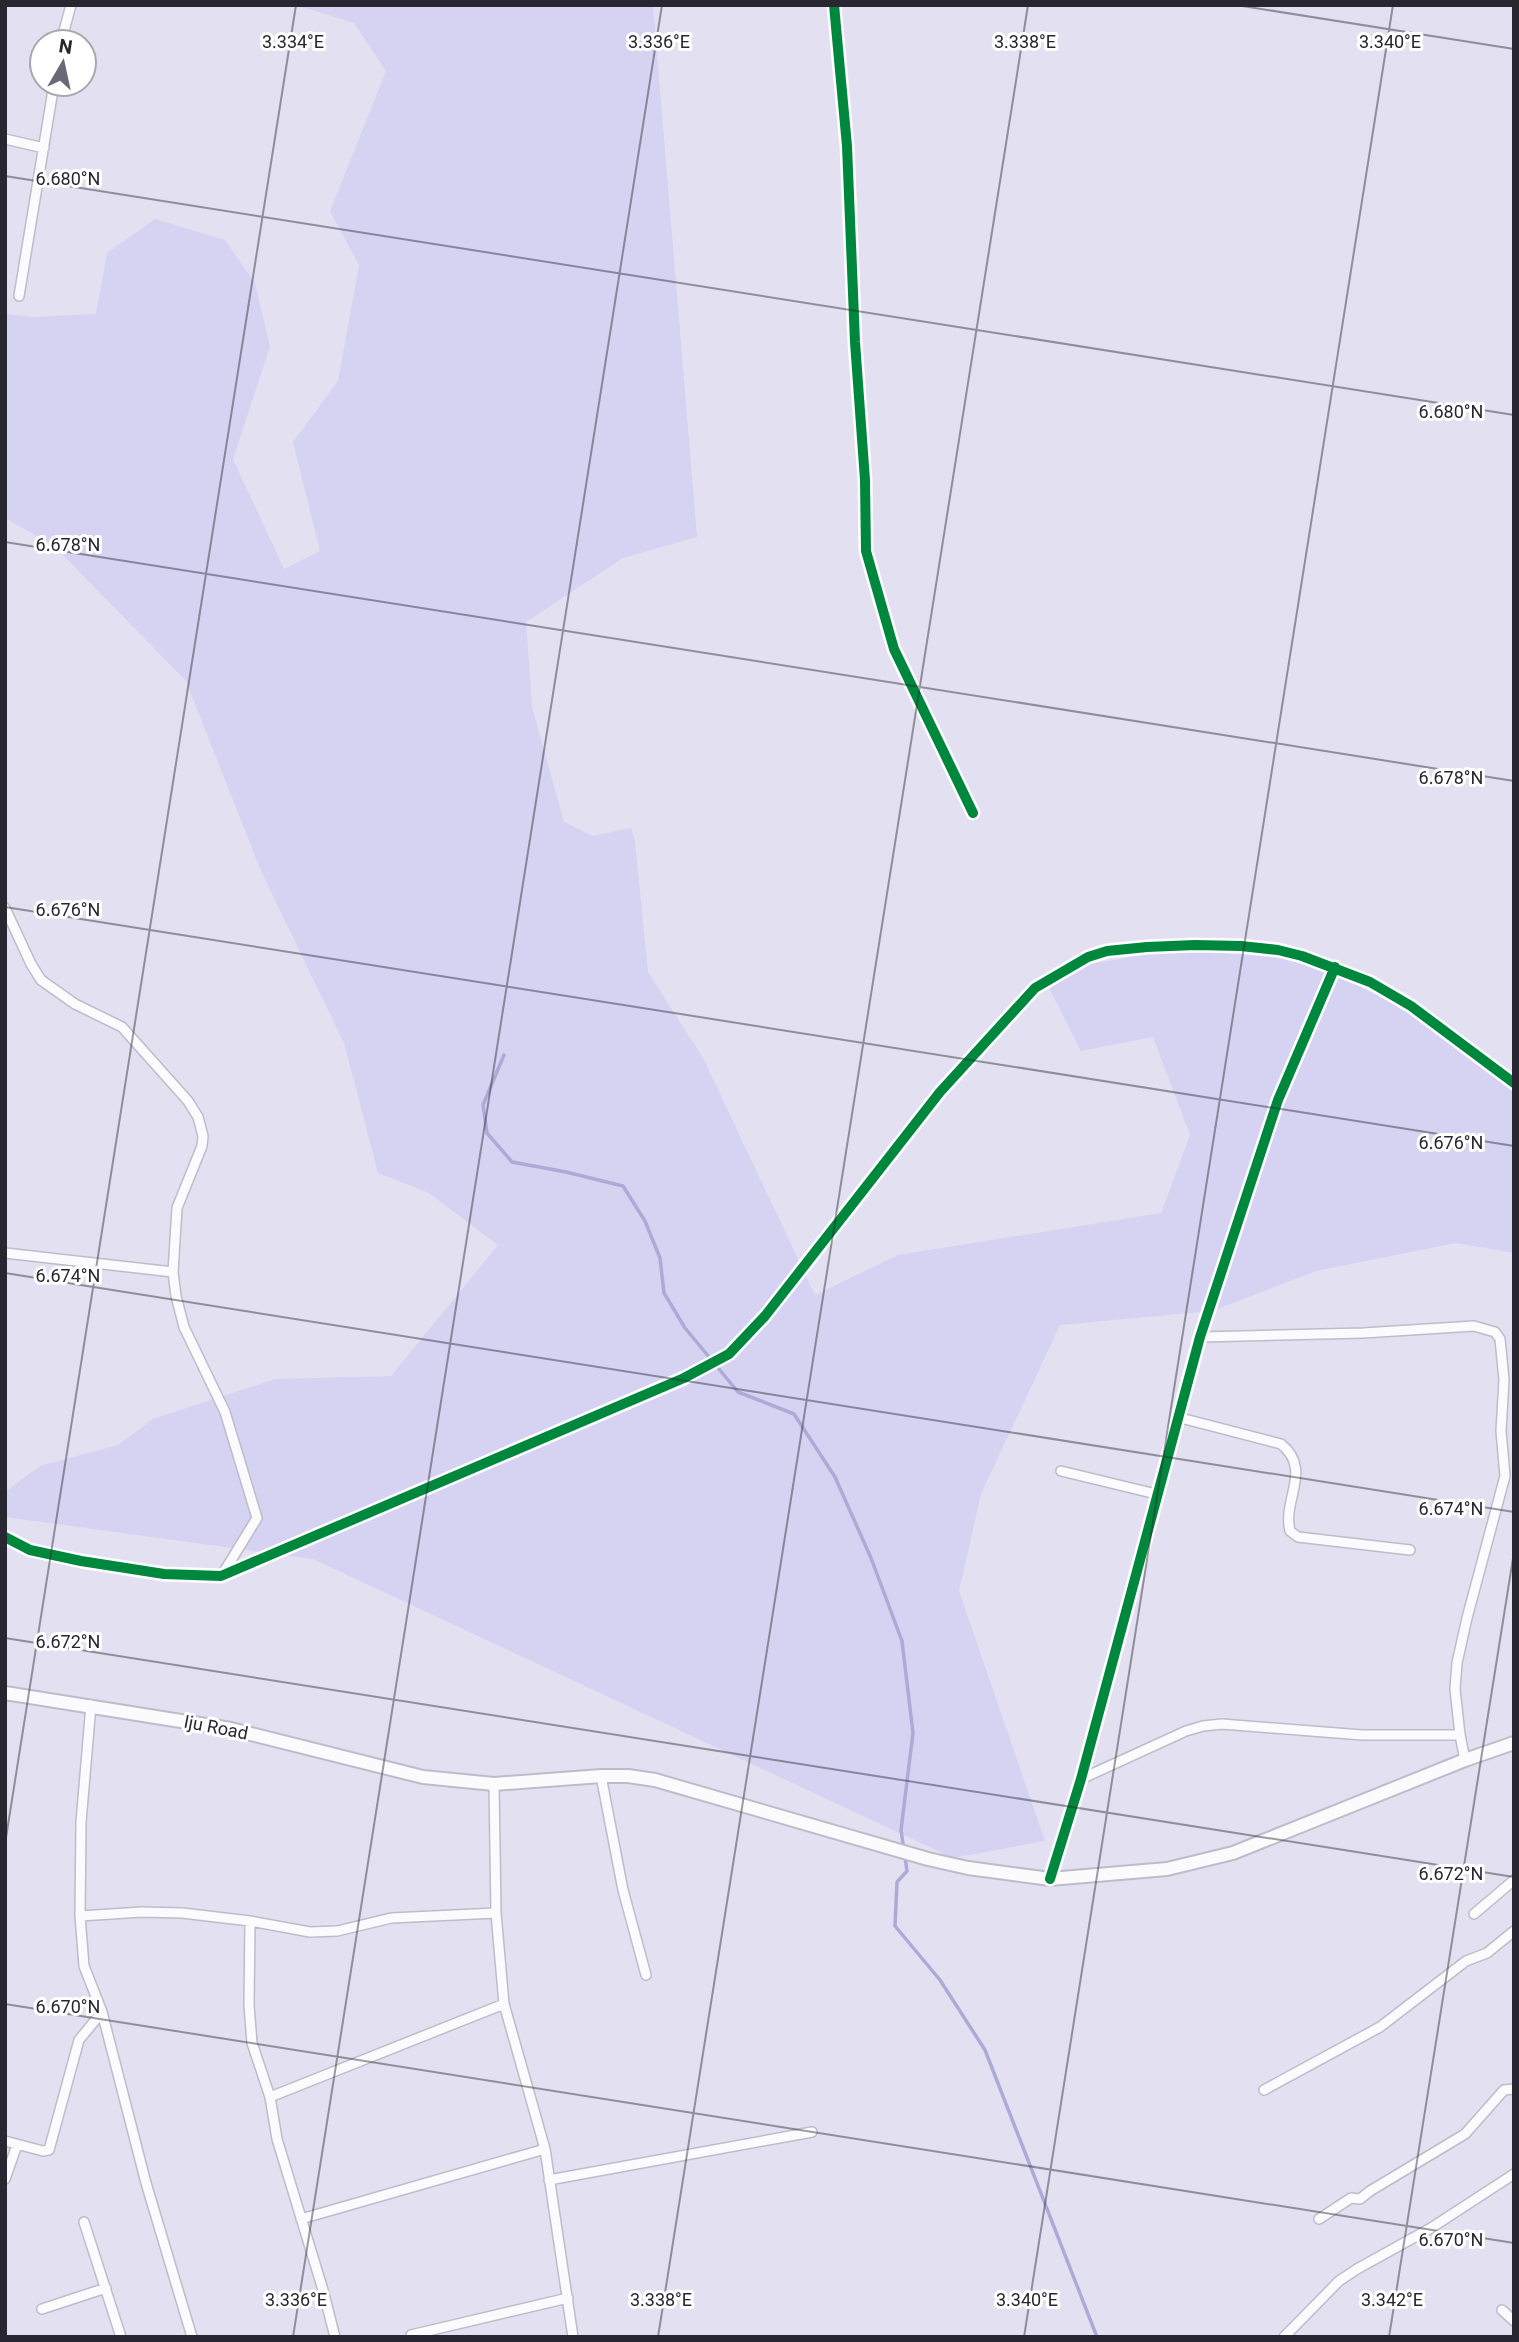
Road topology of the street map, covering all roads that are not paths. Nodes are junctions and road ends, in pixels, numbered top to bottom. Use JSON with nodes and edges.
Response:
{"nodes":[{"id":1,"x":71,"y":5,"type":"edge"},
{"id":2,"x":834,"y":5,"type":"edge"},
{"id":3,"x":65,"y":28,"type":"edge"},
{"id":4,"x":52,"y":98,"type":"edge"},
{"id":5,"x":5,"y":139,"type":"edge"},
{"id":6,"x":44,"y":148,"type":"junction"},
{"id":7,"x":19,"y":296,"type":"dead end"},
{"id":8,"x":973,"y":813,"type":"dead end"},
{"id":9,"x":5,"y":908,"type":"edge"},
{"id":10,"x":1335,"y":967,"type":"junction"},
{"id":11,"x":1514,"y":1083,"type":"edge"},
{"id":12,"x":5,"y":1253,"type":"edge"},
{"id":13,"x":173,"y":1272,"type":"junction"},
{"id":14,"x":1200,"y":1337,"type":"junction"},
{"id":15,"x":1177,"y":1417,"type":"junction"},
{"id":16,"x":1061,"y":1471,"type":"dead end"},
{"id":17,"x":1156,"y":1494,"type":"junction"},
{"id":18,"x":5,"y":1537,"type":"edge"},
{"id":19,"x":1410,"y":1550,"type":"dead end"},
{"id":20,"x":221,"y":1576,"type":"junction"},
{"id":21,"x":5,"y":1693,"type":"edge"},
{"id":22,"x":91,"y":1705,"type":"junction"},
{"id":23,"x":1460,"y":1735,"type":"junction"},
{"id":24,"x":1514,"y":1743,"type":"edge"},
{"id":25,"x":1465,"y":1759,"type":"junction"},
{"id":26,"x":601,"y":1776,"type":"junction"},
{"id":27,"x":1081,"y":1779,"type":"junction"},
{"id":28,"x":494,"y":1784,"type":"junction"},
{"id":29,"x":1050,"y":1879,"type":"junction"},
{"id":30,"x":1512,"y":1885,"type":"edge"},
{"id":31,"x":496,"y":1913,"type":"junction"},
{"id":32,"x":1474,"y":1914,"type":"dead end"},
{"id":33,"x":80,"y":1916,"type":"junction"},
{"id":34,"x":250,"y":1921,"type":"junction"},
{"id":35,"x":1514,"y":1931,"type":"edge"},
{"id":36,"x":646,"y":1975,"type":"dead end"},
{"id":37,"x":504,"y":2004,"type":"junction"},
{"id":38,"x":102,"y":2012,"type":"junction"},
{"id":39,"x":1514,"y":2089,"type":"edge"},
{"id":40,"x":1264,"y":2090,"type":"dead end"},
{"id":41,"x":270,"y":2097,"type":"junction"},
{"id":42,"x":812,"y":2132,"type":"dead end"},
{"id":43,"x":5,"y":2141,"type":"edge"},
{"id":44,"x":17,"y":2145,"type":"junction"},
{"id":45,"x":545,"y":2149,"type":"junction"},
{"id":46,"x":1514,"y":2174,"type":"edge"},
{"id":47,"x":5,"y":2179,"type":"edge"},
{"id":48,"x":549,"y":2180,"type":"junction"},
{"id":49,"x":300,"y":2219,"type":"junction"},
{"id":50,"x":1319,"y":2219,"type":"dead end"},
{"id":51,"x":84,"y":2222,"type":"dead end"},
{"id":52,"x":106,"y":2288,"type":"junction"},
{"id":53,"x":568,"y":2298,"type":"junction"},
{"id":54,"x":42,"y":2309,"type":"dead end"},
{"id":55,"x":1502,"y":2310,"type":"dead end"},
{"id":56,"x":1514,"y":2321,"type":"edge"},
{"id":57,"x":411,"y":2335,"type":"edge"},
{"id":58,"x":121,"y":2337,"type":"edge"},
{"id":59,"x":191,"y":2337,"type":"edge"},
{"id":60,"x":335,"y":2337,"type":"edge"},
{"id":61,"x":573,"y":2337,"type":"edge"},
{"id":62,"x":1284,"y":2337,"type":"edge"}],
"edges":[{"from":1,"to":3,"type":"street"},
{"from":2,"to":8,"type":"street"},
{"from":4,"to":6,"type":"street"},
{"from":5,"to":6,"type":"street"},
{"from":6,"to":7,"type":"street"},
{"from":9,"to":13,"type":"street"},
{"from":10,"to":11,"type":"street"},
{"from":10,"to":14,"type":"street"},
{"from":10,"to":20,"type":"street"},
{"from":12,"to":13,"type":"street"},
{"from":13,"to":20,"type":"street"},
{"from":14,"to":15,"type":"street"},
{"from":14,"to":23,"type":"street"},
{"from":15,"to":17,"type":"street"},
{"from":15,"to":19,"type":"street"},
{"from":16,"to":17,"type":"street"},
{"from":17,"to":27,"type":"street"},
{"from":18,"to":20,"type":"street"},
{"from":21,"to":22,"type":"main road","name":"Iju Road"},
{"from":22,"to":28,"type":"main road","name":"Iju Road"},
{"from":22,"to":33,"type":"street"},
{"from":23,"to":25,"type":"street"},
{"from":23,"to":27,"type":"street"},
{"from":24,"to":25,"type":"main road","name":"Iju Road"},
{"from":25,"to":29,"type":"main road","name":"Iju Road"},
{"from":26,"to":28,"type":"main road","name":"Iju Road"},
{"from":26,"to":29,"type":"main road","name":"Iju Road"},
{"from":26,"to":36,"type":"street"},
{"from":27,"to":29,"type":"street"},
{"from":28,"to":31,"type":"street"},
{"from":30,"to":32,"type":"street"},
{"from":31,"to":34,"type":"street"},
{"from":31,"to":37,"type":"street"},
{"from":33,"to":34,"type":"street"},
{"from":33,"to":38,"type":"street"},
{"from":34,"to":41,"type":"street"},
{"from":35,"to":40,"type":"street"},
{"from":37,"to":41,"type":"street"},
{"from":37,"to":45,"type":"street"},
{"from":38,"to":44,"type":"street"},
{"from":38,"to":59,"type":"street"},
{"from":39,"to":50,"type":"street"},
{"from":41,"to":49,"type":"street"},
{"from":42,"to":48,"type":"street"},
{"from":43,"to":44,"type":"street"},
{"from":44,"to":47,"type":"street"},
{"from":45,"to":48,"type":"street"},
{"from":45,"to":49,"type":"street"},
{"from":46,"to":62,"type":"street"},
{"from":48,"to":53,"type":"street"},
{"from":49,"to":60,"type":"street"},
{"from":51,"to":52,"type":"street"},
{"from":52,"to":54,"type":"street"},
{"from":52,"to":58,"type":"street"},
{"from":53,"to":57,"type":"street"},
{"from":53,"to":61,"type":"street"},
{"from":55,"to":56,"type":"street"}]}
